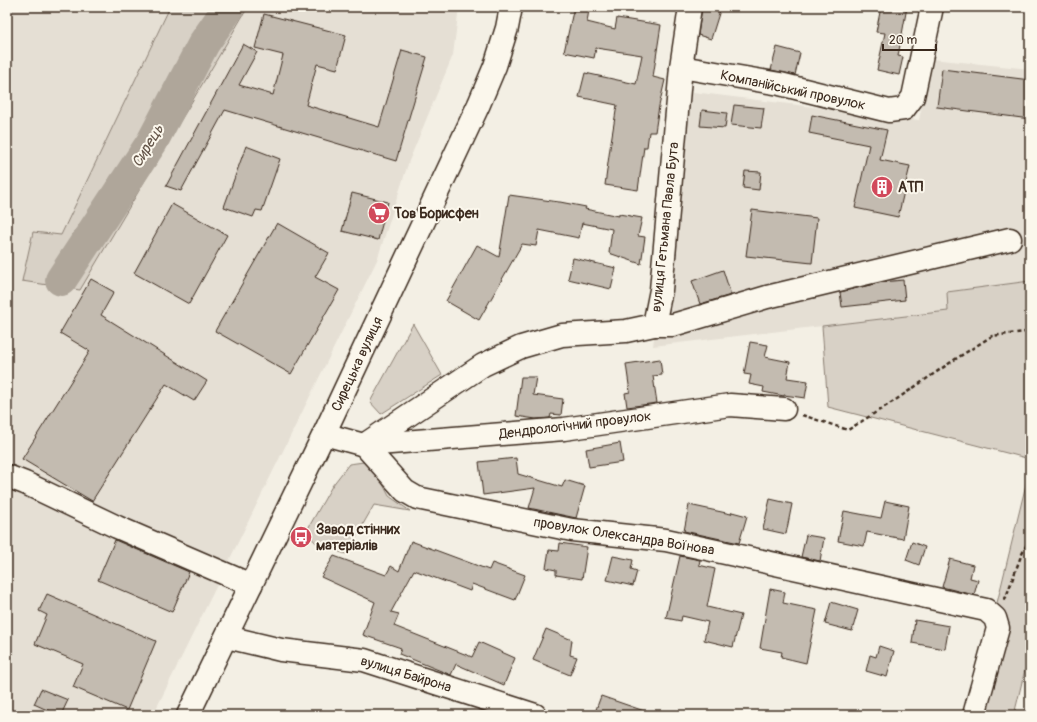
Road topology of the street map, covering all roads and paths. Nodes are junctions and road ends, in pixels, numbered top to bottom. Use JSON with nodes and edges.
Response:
{"nodes":[{"id":1,"x":511,"y":7,"type":"edge"},
{"id":2,"x":690,"y":7,"type":"edge"},
{"id":3,"x":932,"y":7,"type":"edge"},
{"id":4,"x":682,"y":67,"type":"junction"},
{"id":5,"x":1010,"y":239,"type":"dead end"},
{"id":6,"x":654,"y":325,"type":"junction"},
{"id":7,"x":1030,"y":333,"type":"edge"},
{"id":8,"x":784,"y":409,"type":"joint"},
{"id":9,"x":324,"y":434,"type":"junction"},
{"id":10,"x":364,"y":445,"type":"junction"},
{"id":11,"x":7,"y":476,"type":"edge"},
{"id":12,"x":1030,"y":538,"type":"edge"},
{"id":13,"x":251,"y":585,"type":"junction"},
{"id":14,"x":995,"y":618,"type":"junction"},
{"id":15,"x":227,"y":637,"type":"junction"},
{"id":16,"x":188,"y":715,"type":"edge"},
{"id":17,"x":535,"y":715,"type":"edge"},
{"id":18,"x":974,"y":715,"type":"edge"}],
"edges":[{"from":1,"to":9,"type":"street","name":"Сирецька вулиця"},
{"from":2,"to":4,"type":"street","name":"вулиця Гетьмана Павла Бута"},
{"from":3,"to":4,"type":"street","name":"Компанійський провулок"},
{"from":4,"to":6,"type":"street","name":"вулиця Гетьмана Павла Бута"},
{"from":5,"to":6,"type":"street"},
{"from":6,"to":10,"type":"street","name":"вулиця Гетьмана Павла Бута"},
{"from":7,"to":8,"type":"path"},
{"from":8,"to":10,"type":"street","name":"Дендрологічний провулок"},
{"from":9,"to":10,"type":"street"},
{"from":9,"to":13,"type":"street","name":"Сирецька вулиця"},
{"from":10,"to":14,"type":"street","name":"провулок Олександра Воїнова"},
{"from":11,"to":13,"type":"street"},
{"from":12,"to":14,"type":"path"},
{"from":13,"to":15,"type":"street","name":"Сирецька вулиця"},
{"from":14,"to":18,"type":"street"},
{"from":15,"to":16,"type":"street","name":"Сирецька вулиця"},
{"from":15,"to":17,"type":"street","name":"вулиця Байрона"}]}
